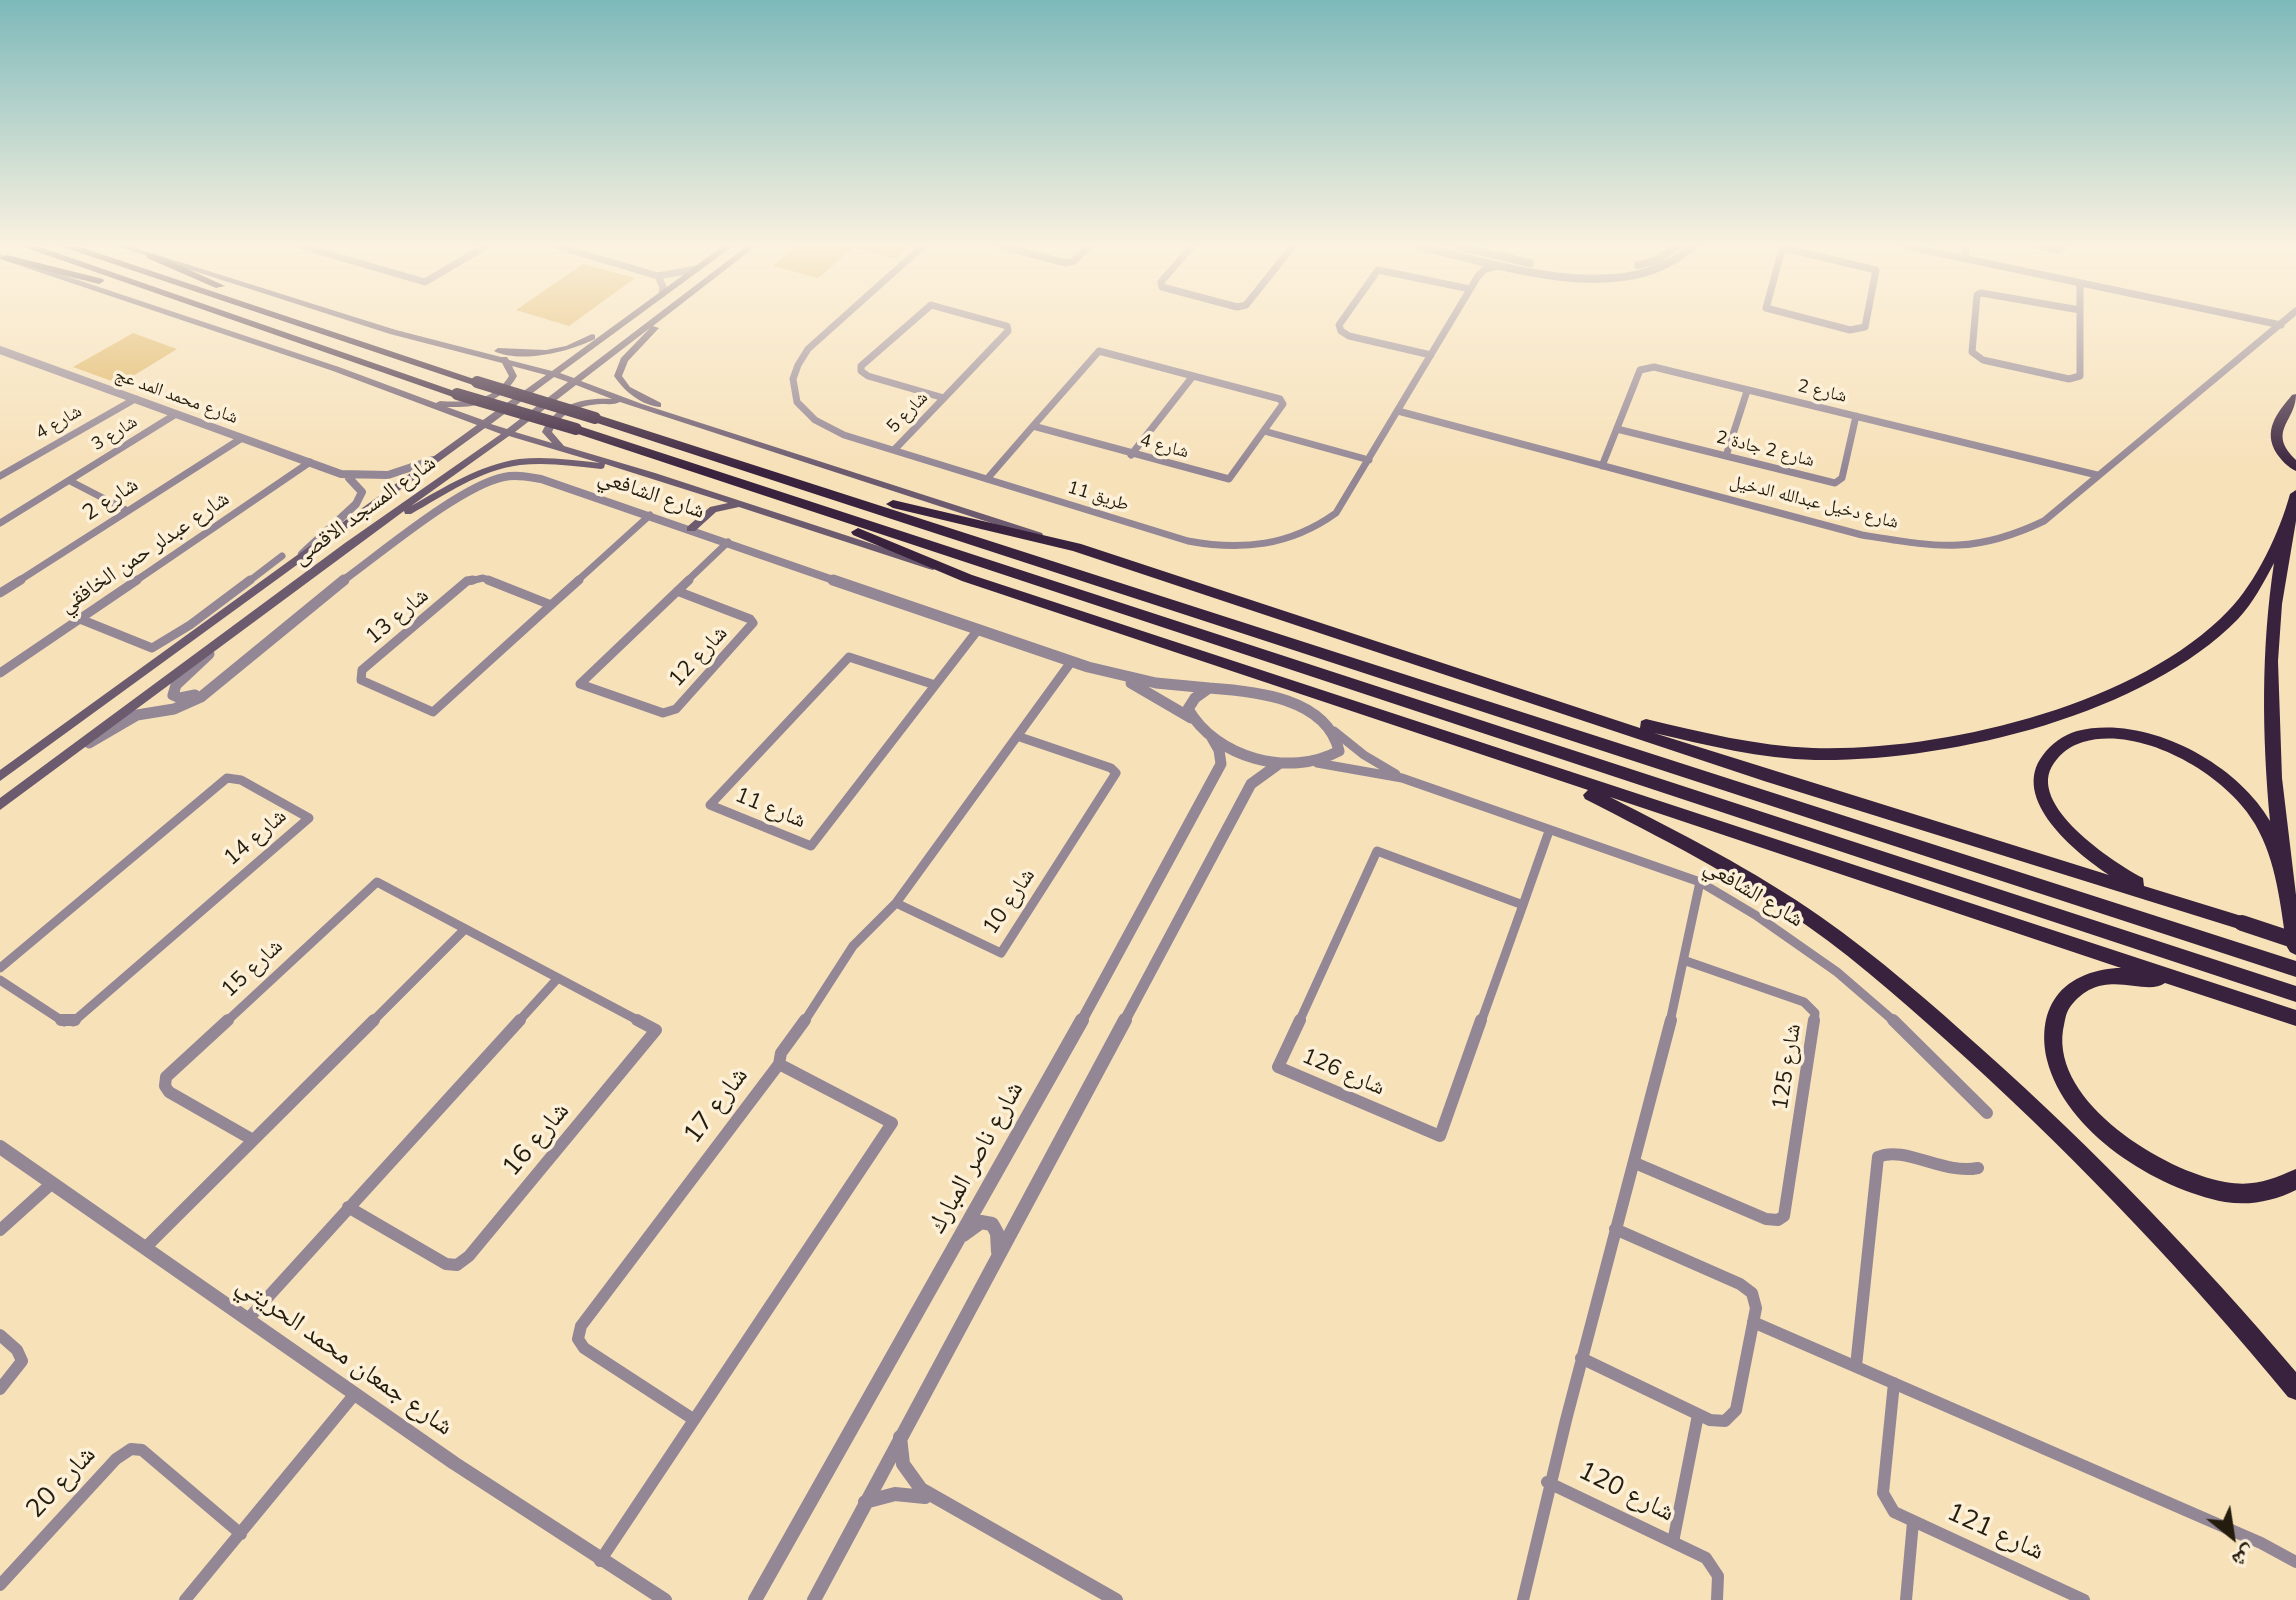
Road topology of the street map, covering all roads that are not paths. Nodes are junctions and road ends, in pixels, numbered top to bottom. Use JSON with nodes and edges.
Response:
{"nodes":[{"id":1,"x":193,"y":321,"type":"edge"},
{"id":2,"x":246,"y":321,"type":"edge"},
{"id":3,"x":296,"y":321,"type":"edge"},
{"id":4,"x":365,"y":321,"type":"edge"},
{"id":5,"x":619,"y":321,"type":"edge"},
{"id":6,"x":624,"y":321,"type":"edge"},
{"id":7,"x":654,"y":321,"type":"edge"},
{"id":8,"x":662,"y":321,"type":"edge"},
{"id":9,"x":840,"y":321,"type":"edge"},
{"id":10,"x":913,"y":321,"type":"edge"},
{"id":11,"x":988,"y":321,"type":"edge"},
{"id":12,"x":1342,"y":321,"type":"edge"},
{"id":13,"x":1451,"y":321,"type":"edge"},
{"id":14,"x":1814,"y":321,"type":"edge"},
{"id":15,"x":1866,"y":321,"type":"edge"},
{"id":16,"x":1975,"y":321,"type":"edge"},
{"id":17,"x":2080,"y":321,"type":"edge"},
{"id":18,"x":2260,"y":321,"type":"edge"},
{"id":19,"x":2286,"y":321,"type":"edge"},
{"id":20,"x":2281,"y":325,"type":"junction"},
{"id":21,"x":445,"y":345,"type":"junction"},
{"id":22,"x":0,"y":350,"type":"edge"},
{"id":23,"x":1431,"y":355,"type":"junction"},
{"id":24,"x":504,"y":359,"type":"junction"},
{"id":25,"x":554,"y":374,"type":"junction"},
{"id":26,"x":1193,"y":376,"type":"junction"},
{"id":27,"x":576,"y":381,"type":"junction"},
{"id":28,"x":538,"y":385,"type":"junction"},
{"id":29,"x":1747,"y":391,"type":"junction"},
{"id":30,"x":945,"y":398,"type":"junction"},
{"id":31,"x":2296,"y":398,"type":"edge"},
{"id":32,"x":135,"y":399,"type":"junction"},
{"id":33,"x":428,"y":404,"type":"junction"},
{"id":34,"x":639,"y":406,"type":"junction"},
{"id":35,"x":1398,"y":411,"type":"junction"},
{"id":36,"x":176,"y":414,"type":"junction"},
{"id":37,"x":1856,"y":416,"type":"junction"},
{"id":38,"x":523,"y":420,"type":"junction"},
{"id":39,"x":483,"y":424,"type":"junction"},
{"id":40,"x":696,"y":425,"type":"junction"},
{"id":41,"x":1033,"y":426,"type":"junction"},
{"id":42,"x":1617,"y":429,"type":"junction"},
{"id":43,"x":1264,"y":431,"type":"junction"},
{"id":44,"x":508,"y":433,"type":"junction"},
{"id":45,"x":242,"y":438,"type":"junction"},
{"id":46,"x":562,"y":448,"type":"junction"},
{"id":47,"x":894,"y":450,"type":"junction"},
{"id":48,"x":1131,"y":455,"type":"junction"},
{"id":49,"x":1726,"y":456,"type":"junction"},
{"id":50,"x":433,"y":460,"type":"junction"},
{"id":51,"x":1369,"y":460,"type":"junction"},
{"id":52,"x":310,"y":462,"type":"junction"},
{"id":53,"x":1602,"y":466,"type":"junction"},
{"id":54,"x":2296,"y":467,"type":"edge"},
{"id":55,"x":341,"y":474,"type":"junction"},
{"id":56,"x":652,"y":475,"type":"junction"},
{"id":57,"x":2097,"y":475,"type":"junction"},
{"id":58,"x":0,"y":476,"type":"edge"},
{"id":59,"x":987,"y":479,"type":"junction"},
{"id":60,"x":70,"y":481,"type":"junction"},
{"id":61,"x":798,"y":483,"type":"junction"},
{"id":62,"x":2296,"y":494,"type":"edge"},
{"id":63,"x":782,"y":497,"type":"junction"},
{"id":64,"x":743,"y":506,"type":"junction"},
{"id":65,"x":128,"y":511,"type":"junction"},
{"id":66,"x":650,"y":515,"type":"junction"},
{"id":67,"x":2288,"y":522,"type":"junction"},
{"id":68,"x":0,"y":523,"type":"edge"},
{"id":69,"x":691,"y":529,"type":"junction"},
{"id":70,"x":728,"y":542,"type":"junction"},
{"id":71,"x":349,"y":545,"type":"junction"},
{"id":72,"x":1076,"y":547,"type":"junction"},
{"id":73,"x":282,"y":556,"type":"dead end"},
{"id":74,"x":295,"y":561,"type":"junction"},
{"id":75,"x":967,"y":578,"type":"junction"},
{"id":76,"x":677,"y":591,"type":"junction"},
{"id":77,"x":0,"y":593,"type":"edge"},
{"id":78,"x":551,"y":605,"type":"junction"},
{"id":79,"x":80,"y":619,"type":"junction"},
{"id":80,"x":190,"y":625,"type":"junction"},
{"id":81,"x":205,"y":627,"type":"junction"},
{"id":82,"x":977,"y":631,"type":"junction"},
{"id":83,"x":216,"y":647,"type":"junction"},
{"id":84,"x":1071,"y":662,"type":"junction"},
{"id":85,"x":0,"y":673,"type":"edge"},
{"id":86,"x":1123,"y":678,"type":"junction"},
{"id":87,"x":213,"y":685,"type":"junction"},
{"id":88,"x":935,"y":685,"type":"junction"},
{"id":89,"x":1209,"y":688,"type":"junction"},
{"id":90,"x":1556,"y":705,"type":"junction"},
{"id":91,"x":1191,"y":718,"type":"junction"},
{"id":92,"x":1334,"y":731,"type":"junction"},
{"id":93,"x":1017,"y":736,"type":"junction"},
{"id":94,"x":1211,"y":736,"type":"junction"},
{"id":95,"x":33,"y":752,"type":"junction"},
{"id":96,"x":1280,"y":763,"type":"junction"},
{"id":97,"x":1317,"y":763,"type":"junction"},
{"id":98,"x":41,"y":774,"type":"junction"},
{"id":99,"x":1550,"y":774,"type":"junction"},
{"id":100,"x":0,"y":776,"type":"edge"},
{"id":101,"x":1770,"y":777,"type":"junction"},
{"id":102,"x":1402,"y":778,"type":"junction"},
{"id":103,"x":0,"y":798,"type":"edge"},
{"id":104,"x":0,"y":805,"type":"edge"},
{"id":105,"x":1549,"y":831,"type":"junction"},
{"id":106,"x":1817,"y":858,"type":"junction"},
{"id":107,"x":2282,"y":866,"type":"junction"},
{"id":108,"x":1700,"y":882,"type":"junction"},
{"id":109,"x":896,"y":903,"type":"junction"},
{"id":110,"x":1523,"y":905,"type":"junction"},
{"id":111,"x":2108,"y":907,"type":"junction"},
{"id":112,"x":2202,"y":911,"type":"junction"},
{"id":113,"x":465,"y":929,"type":"junction"},
{"id":114,"x":2131,"y":941,"type":"junction"},
{"id":115,"x":2296,"y":941,"type":"edge"},
{"id":116,"x":2296,"y":947,"type":"edge"},
{"id":117,"x":518,"y":957,"type":"joint"},
{"id":118,"x":1686,"y":961,"type":"junction"},
{"id":119,"x":0,"y":968,"type":"edge"},
{"id":120,"x":2296,"y":969,"type":"edge"},
{"id":121,"x":558,"y":978,"type":"junction"},
{"id":122,"x":0,"y":980,"type":"edge"},
{"id":123,"x":2189,"y":982,"type":"junction"},
{"id":124,"x":2296,"y":994,"type":"edge"},
{"id":125,"x":2296,"y":1018,"type":"edge"},
{"id":126,"x":779,"y":1064,"type":"junction"},
{"id":127,"x":1987,"y":1113,"type":"dead end"},
{"id":128,"x":253,"y":1140,"type":"junction"},
{"id":129,"x":0,"y":1147,"type":"edge"},
{"id":130,"x":1635,"y":1163,"type":"junction"},
{"id":131,"x":1978,"y":1168,"type":"dead end"},
{"id":132,"x":2296,"y":1179,"type":"edge"},
{"id":133,"x":50,"y":1185,"type":"junction"},
{"id":134,"x":348,"y":1207,"type":"junction"},
{"id":135,"x":1615,"y":1229,"type":"junction"},
{"id":136,"x":0,"y":1230,"type":"edge"},
{"id":137,"x":961,"y":1236,"type":"junction"},
{"id":138,"x":145,"y":1248,"type":"junction"},
{"id":139,"x":998,"y":1253,"type":"junction"},
{"id":140,"x":248,"y":1319,"type":"junction"},
{"id":141,"x":1753,"y":1322,"type":"junction"},
{"id":142,"x":0,"y":1335,"type":"edge"},
{"id":143,"x":1581,"y":1358,"type":"junction"},
{"id":144,"x":1856,"y":1366,"type":"junction"},
{"id":145,"x":1894,"y":1383,"type":"junction"},
{"id":146,"x":0,"y":1389,"type":"edge"},
{"id":147,"x":2296,"y":1389,"type":"edge"},
{"id":148,"x":354,"y":1395,"type":"junction"},
{"id":149,"x":1698,"y":1415,"type":"junction"},
{"id":150,"x":693,"y":1419,"type":"junction"},
{"id":151,"x":900,"y":1437,"type":"junction"},
{"id":152,"x":1547,"y":1482,"type":"junction"},
{"id":153,"x":865,"y":1502,"type":"junction"},
{"id":154,"x":952,"y":1507,"type":"junction"},
{"id":155,"x":1913,"y":1522,"type":"junction"},
{"id":156,"x":241,"y":1534,"type":"junction"},
{"id":157,"x":1673,"y":1542,"type":"junction"},
{"id":158,"x":600,"y":1561,"type":"junction"},
{"id":159,"x":2296,"y":1562,"type":"edge"},
{"id":160,"x":0,"y":1585,"type":"edge"},
{"id":161,"x":185,"y":1600,"type":"edge"},
{"id":162,"x":665,"y":1600,"type":"edge"},
{"id":163,"x":755,"y":1600,"type":"edge"},
{"id":164,"x":814,"y":1600,"type":"edge"},
{"id":165,"x":1116,"y":1600,"type":"edge"},
{"id":166,"x":1523,"y":1600,"type":"edge"},
{"id":167,"x":1717,"y":1600,"type":"edge"},
{"id":168,"x":1906,"y":1600,"type":"edge"},
{"id":169,"x":2084,"y":1600,"type":"edge"}],
"edges":[{"from":1,"to":33,"type":"main road"},
{"from":2,"to":63,"type":"highway","bridge":true},
{"from":3,"to":61,"type":"highway","bridge":true},
{"from":4,"to":21,"type":"main road"},
{"from":5,"to":21,"type":"main road"},
{"from":6,"to":25,"type":"main road","name":"شارع المسجد الاقصى"},
{"from":7,"to":27,"type":"main road","name":"شارع المسجد الاقصى"},
{"from":8,"to":40,"type":"main road"},
{"from":9,"to":47,"type":"street","name":"طريق 11"},
{"from":10,"to":30,"type":"street","name":"شارع 5"},
{"from":11,"to":30,"type":"street","name":"شارع 5"},
{"from":12,"to":23,"type":"street"},
{"from":13,"to":23,"type":"street","name":"طريق 11"},
{"from":14,"to":15,"type":"street"},
{"from":16,"to":17,"type":"street"},
{"from":18,"to":20,"type":"street"},
{"from":19,"to":20,"type":"street","name":"شارع دخيل عبدالله الدخيل"},
{"from":20,"to":57,"type":"street","name":"شارع دخيل عبدالله الدخيل"},
{"from":21,"to":24,"type":"main road"},
{"from":22,"to":32,"type":"street","name":"شارع محمد المد عج"},
{"from":23,"to":35,"type":"street","name":"طريق 11"},
{"from":24,"to":25,"type":"main road"},
{"from":24,"to":33,"type":"main road"},
{"from":25,"to":27,"type":"main road"},
{"from":25,"to":28,"type":"main road","name":"شارع المسجد الاقصى"},
{"from":25,"to":38,"type":"main road"},
{"from":26,"to":41,"type":"street","name":"شارع 4"},
{"from":26,"to":43,"type":"street","name":"شارع 4"},
{"from":26,"to":48,"type":"street"},
{"from":27,"to":34,"type":"main road"},
{"from":27,"to":38,"type":"main road","name":"شارع المسجد الاقصى"},
{"from":28,"to":39,"type":"main road","name":"شارع المسجد الاقصى"},
{"from":28,"to":44,"type":"main road"},
{"from":29,"to":37,"type":"street","name":"شارع 2"},
{"from":29,"to":42,"type":"street","name":"شارع 2"},
{"from":29,"to":49,"type":"street"},
{"from":30,"to":47,"type":"street","name":"شارع 5"},
{"from":31,"to":54,"type":"highway"},
{"from":32,"to":36,"type":"street","name":"شارع محمد المد عج"},
{"from":32,"to":58,"type":"street","name":"شارع 4"},
{"from":33,"to":39,"type":"main road"},
{"from":34,"to":40,"type":"main road"},
{"from":34,"to":46,"type":"main road"},
{"from":35,"to":51,"type":"street","name":"طريق 11"},
{"from":35,"to":53,"type":"street","name":"شارع دخيل عبدالله الدخيل"},
{"from":36,"to":45,"type":"street","name":"شارع محمد المد عج"},
{"from":36,"to":60,"type":"street","name":"شارع 3"},
{"from":37,"to":49,"type":"street","name":"شارع 2 جادة 2"},
{"from":37,"to":57,"type":"street","name":"شارع 2"},
{"from":38,"to":44,"type":"main road","name":"شارع المسجد الاقصى"},
{"from":39,"to":44,"type":"main road"},
{"from":39,"to":50,"type":"main road","name":"شارع المسجد الاقصى"},
{"from":40,"to":72,"type":"main road"},
{"from":41,"to":48,"type":"street","name":"شارع 4"},
{"from":41,"to":59,"type":"street","name":"شارع 4"},
{"from":42,"to":49,"type":"street","name":"شارع 2 جادة 2"},
{"from":42,"to":53,"type":"street","name":"شارع 2"},
{"from":43,"to":48,"type":"street","name":"شارع 4"},
{"from":43,"to":51,"type":"street"},
{"from":44,"to":46,"type":"main road"},
{"from":44,"to":71,"type":"main road","name":"شارع المسجد الاقصى"},
{"from":45,"to":52,"type":"street","name":"شارع محمد المد عج"},
{"from":45,"to":65,"type":"street","name":"شارع 2"},
{"from":46,"to":56,"type":"main road"},
{"from":47,"to":59,"type":"street","name":"طريق 11"},
{"from":50,"to":55,"type":"street","name":"شارع محمد المد عج"},
{"from":50,"to":74,"type":"main road","name":"شارع المسجد الاقصى"},
{"from":51,"to":59,"type":"street","name":"طريق 11"},
{"from":52,"to":55,"type":"street","name":"شارع محمد المد عج"},
{"from":52,"to":79,"type":"street","name":"شارع عبدلر حمن الخافقي"},
{"from":53,"to":57,"type":"street","name":"شارع دخيل عبدالله الدخيل"},
{"from":55,"to":74,"type":"street"},
{"from":56,"to":64,"type":"main road"},
{"from":56,"to":71,"type":"main road"},
{"from":60,"to":65,"type":"street"},
{"from":60,"to":68,"type":"street","name":"شارع 3"},
{"from":61,"to":72,"type":"highway"},
{"from":61,"to":111,"type":"highway"},
{"from":62,"to":67,"type":"highway"},
{"from":63,"to":75,"type":"highway"},
{"from":63,"to":114,"type":"highway"},
{"from":64,"to":69,"type":"main road"},
{"from":64,"to":75,"type":"main road"},
{"from":65,"to":77,"type":"street","name":"شارع 2"},
{"from":66,"to":69,"type":"street","name":"شارع الشافعي"},
{"from":66,"to":78,"type":"street","name":"شارع 13"},
{"from":66,"to":87,"type":"street","name":"شارع الشافعي"},
{"from":67,"to":90,"type":"highway"},
{"from":67,"to":107,"type":"highway"},
{"from":69,"to":70,"type":"street","name":"شارع الشافعي"},
{"from":70,"to":76,"type":"street","name":"شارع 12"},
{"from":70,"to":82,"type":"street","name":"شارع الشافعي"},
{"from":71,"to":83,"type":"main road","name":"شارع المسجد الاقصى"},
{"from":72,"to":90,"type":"highway"},
{"from":73,"to":80,"type":"street"},
{"from":74,"to":81,"type":"main road","name":"شارع المسجد الاقصى"},
{"from":75,"to":99,"type":"highway"},
{"from":76,"to":76,"type":"street","name":"شارع 12"},
{"from":78,"to":78,"type":"street","name":"شارع 13"},
{"from":79,"to":80,"type":"street"},
{"from":79,"to":85,"type":"street","name":"شارع عبدلر حمن الخافقي"},
{"from":80,"to":81,"type":"street"},
{"from":81,"to":95,"type":"main road","name":"شارع المسجد الاقصى"},
{"from":82,"to":84,"type":"street","name":"شارع الشافعي"},
{"from":82,"to":88,"type":"street","name":"شارع 11"},
{"from":83,"to":87,"type":"street","name":"شارع الشافعي"},
{"from":83,"to":98,"type":"main road","name":"شارع المسجد الاقصى"},
{"from":84,"to":86,"type":"street","name":"شارع الشافعي"},
{"from":84,"to":93,"type":"street"},
{"from":86,"to":89,"type":"street","name":"شارع الشافعي"},
{"from":86,"to":91,"type":"street","name":"شارع الشافعي"},
{"from":87,"to":98,"type":"street","name":"شارع الشافعي"},
{"from":88,"to":88,"type":"street","name":"شارع 11"},
{"from":89,"to":91,"type":"street"},
{"from":89,"to":92,"type":"street","name":"شارع الشافعي"},
{"from":90,"to":101,"type":"highway"},
{"from":91,"to":94,"type":"street","name":"شارع الشافعي"},
{"from":92,"to":97,"type":"street"},
{"from":92,"to":102,"type":"street","name":"شارع الشافعي"},
{"from":93,"to":109,"type":"street"},
{"from":93,"to":109,"type":"street","name":"شارع 10"},
{"from":94,"to":96,"type":"street","name":"شارع الشافعي"},
{"from":94,"to":137,"type":"street","name":"شارع ناصر المبارك"},
{"from":95,"to":100,"type":"main road","name":"شارع المسجد الاقصى"},
{"from":95,"to":103,"type":"main road"},
{"from":96,"to":97,"type":"street","name":"شارع الشافعي"},
{"from":96,"to":139,"type":"street"},
{"from":97,"to":102,"type":"street","name":"شارع الشافعي"},
{"from":98,"to":104,"type":"main road","name":"شارع المسجد الاقصى"},
{"from":99,"to":106,"type":"highway"},
{"from":99,"to":147,"type":"highway"},
{"from":101,"to":111,"type":"highway"},
{"from":101,"to":112,"type":"highway"},
{"from":102,"to":105,"type":"street","name":"شارع الشافعي"},
{"from":105,"to":108,"type":"street","name":"شارع الشافعي"},
{"from":105,"to":110,"type":"street","name":"شارع 126"},
{"from":106,"to":114,"type":"highway"},
{"from":106,"to":123,"type":"highway"},
{"from":107,"to":112,"type":"highway"},
{"from":107,"to":116,"type":"highway"},
{"from":108,"to":118,"type":"street"},
{"from":108,"to":127,"type":"street","name":"شارع الشافعي"},
{"from":109,"to":126,"type":"street"},
{"from":110,"to":110,"type":"street","name":"شارع 126"},
{"from":111,"to":120,"type":"highway"},
{"from":112,"to":115,"type":"highway","bridge":true},
{"from":113,"to":117,"type":"street","name":"شارع 15"},
{"from":113,"to":128,"type":"street"},
{"from":113,"to":128,"type":"street","name":"شارع 15"},
{"from":114,"to":124,"type":"highway"},
{"from":117,"to":121,"type":"street","name":"شارع 16"},
{"from":118,"to":130,"type":"street"},
{"from":118,"to":130,"type":"street","name":"شارع 125"},
{"from":119,"to":122,"type":"street","name":"شارع 14"},
{"from":121,"to":134,"type":"street"},
{"from":121,"to":134,"type":"street","name":"شارع 16"},
{"from":123,"to":125,"type":"highway"},
{"from":123,"to":132,"type":"highway"},
{"from":126,"to":150,"type":"street","name":"شارع 17"},
{"from":126,"to":150,"type":"street","name":"شارع 17"},
{"from":128,"to":138,"type":"street"},
{"from":129,"to":133,"type":"street","name":"شارع جمعان محمد الحريتي"},
{"from":130,"to":135,"type":"street"},
{"from":131,"to":144,"type":"street"},
{"from":133,"to":136,"type":"street"},
{"from":133,"to":138,"type":"street","name":"شارع جمعان محمد الحريتي"},
{"from":134,"to":140,"type":"street"},
{"from":135,"to":141,"type":"street"},
{"from":135,"to":143,"type":"street"},
{"from":137,"to":139,"type":"street"},
{"from":137,"to":163,"type":"street","name":"شارع ناصر المبارك"},
{"from":138,"to":140,"type":"street","name":"شارع جمعان محمد الحريتي"},
{"from":139,"to":151,"type":"street"},
{"from":140,"to":148,"type":"street","name":"شارع جمعان محمد الحريتي"},
{"from":141,"to":144,"type":"street"},
{"from":141,"to":149,"type":"street"},
{"from":142,"to":146,"type":"street"},
{"from":143,"to":149,"type":"street"},
{"from":143,"to":152,"type":"street"},
{"from":144,"to":145,"type":"street"},
{"from":145,"to":155,"type":"street"},
{"from":145,"to":159,"type":"street"},
{"from":148,"to":156,"type":"street"},
{"from":148,"to":158,"type":"street","name":"شارع جمعان محمد الحريتي"},
{"from":149,"to":157,"type":"street"},
{"from":150,"to":158,"type":"street","name":"شارع 17"},
{"from":151,"to":153,"type":"street"},
{"from":151,"to":154,"type":"street"},
{"from":152,"to":157,"type":"street","name":"شارع 120"},
{"from":152,"to":166,"type":"street","name":"شارع 120"},
{"from":153,"to":154,"type":"street"},
{"from":153,"to":164,"type":"street"},
{"from":154,"to":165,"type":"street"},
{"from":155,"to":168,"type":"street","name":"شارع 121"},
{"from":155,"to":169,"type":"street","name":"شارع 121"},
{"from":156,"to":160,"type":"street","name":"شارع 20"},
{"from":156,"to":161,"type":"street"},
{"from":157,"to":167,"type":"street","name":"شارع 120"},
{"from":158,"to":162,"type":"street","name":"شارع جمعان محمد الحريتي"}]}
